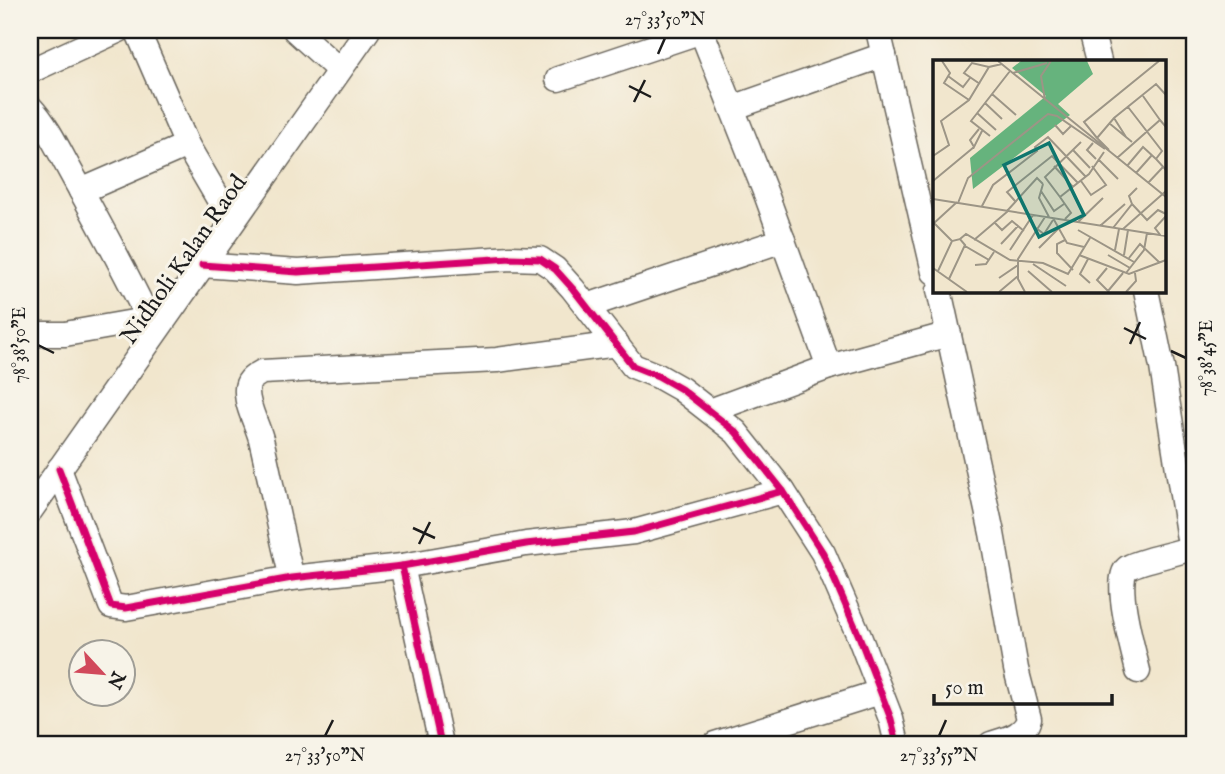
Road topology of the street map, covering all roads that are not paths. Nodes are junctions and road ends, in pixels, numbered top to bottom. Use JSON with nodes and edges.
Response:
{"nodes":[{"id":1,"x":119,"y":30,"type":"edge"},
{"id":2,"x":137,"y":30,"type":"edge"},
{"id":3,"x":295,"y":30,"type":"edge"},
{"id":4,"x":368,"y":30,"type":"edge"},
{"id":5,"x":878,"y":30,"type":"edge"},
{"id":6,"x":1091,"y":30,"type":"edge"},
{"id":7,"x":701,"y":31,"type":"edge"},
{"id":8,"x":884,"y":55,"type":"junction"},
{"id":9,"x":1099,"y":60,"type":"edge"},
{"id":10,"x":339,"y":70,"type":"junction"},
{"id":11,"x":30,"y":71,"type":"edge"},
{"id":12,"x":558,"y":79,"type":"dead end"},
{"id":13,"x":30,"y":107,"type":"edge"},
{"id":14,"x":732,"y":108,"type":"junction"},
{"id":15,"x":187,"y":145,"type":"junction"},
{"id":16,"x":81,"y":191,"type":"junction"},
{"id":17,"x":232,"y":222,"type":"junction"},
{"id":18,"x":783,"y":240,"type":"junction"},
{"id":19,"x":202,"y":265,"type":"junction"},
{"id":20,"x":933,"y":268,"type":"edge"},
{"id":21,"x":939,"y":292,"type":"edge"},
{"id":22,"x":1146,"y":292,"type":"edge"},
{"id":23,"x":587,"y":306,"type":"junction"},
{"id":24,"x":157,"y":318,"type":"junction"},
{"id":25,"x":30,"y":334,"type":"edge"},
{"id":26,"x":949,"y":334,"type":"junction"},
{"id":27,"x":617,"y":344,"type":"junction"},
{"id":28,"x":829,"y":367,"type":"junction"},
{"id":29,"x":710,"y":411,"type":"junction"},
{"id":30,"x":59,"y":469,"type":"junction"},
{"id":31,"x":783,"y":491,"type":"junction"},
{"id":32,"x":30,"y":510,"type":"edge"},
{"id":33,"x":1193,"y":548,"type":"edge"},
{"id":34,"x":402,"y":566,"type":"junction"},
{"id":35,"x":292,"y":578,"type":"junction"},
{"id":36,"x":1138,"y":671,"type":"dead end"},
{"id":37,"x":880,"y":692,"type":"junction"},
{"id":38,"x":441,"y":744,"type":"edge"},
{"id":39,"x":715,"y":744,"type":"edge"},
{"id":40,"x":897,"y":744,"type":"edge"},
{"id":41,"x":991,"y":744,"type":"edge"}],
"edges":[{"from":1,"to":11,"type":"street"},
{"from":2,"to":15,"type":"street"},
{"from":3,"to":10,"type":"street"},
{"from":4,"to":10,"type":"street","name":"Nidholi Kalan Raod"},
{"from":5,"to":8,"type":"street"},
{"from":6,"to":9,"type":"street"},
{"from":7,"to":12,"type":"street"},
{"from":7,"to":14,"type":"street"},
{"from":8,"to":14,"type":"street"},
{"from":8,"to":20,"type":"street"},
{"from":10,"to":17,"type":"street","name":"Nidholi Kalan Raod"},
{"from":13,"to":16,"type":"street"},
{"from":14,"to":18,"type":"street"},
{"from":15,"to":16,"type":"street"},
{"from":15,"to":17,"type":"street"},
{"from":16,"to":24,"type":"street"},
{"from":17,"to":19,"type":"street","name":"Nidholi Kalan Raod"},
{"from":18,"to":23,"type":"street"},
{"from":18,"to":28,"type":"street"},
{"from":19,"to":23,"type":"street"},
{"from":19,"to":24,"type":"street","name":"Nidholi Kalan Raod"},
{"from":21,"to":26,"type":"street"},
{"from":22,"to":33,"type":"street"},
{"from":23,"to":27,"type":"street"},
{"from":24,"to":25,"type":"street"},
{"from":24,"to":30,"type":"street","name":"Nidholi Kalan Raod"},
{"from":26,"to":28,"type":"street"},
{"from":26,"to":41,"type":"street"},
{"from":27,"to":29,"type":"street"},
{"from":27,"to":35,"type":"street"},
{"from":28,"to":29,"type":"street"},
{"from":29,"to":31,"type":"street"},
{"from":30,"to":32,"type":"street","name":"Nidholi Kalan Raod"},
{"from":30,"to":35,"type":"street"},
{"from":31,"to":34,"type":"street"},
{"from":31,"to":37,"type":"street"},
{"from":33,"to":36,"type":"street"},
{"from":34,"to":35,"type":"street"},
{"from":34,"to":38,"type":"street"},
{"from":37,"to":39,"type":"street"},
{"from":37,"to":40,"type":"street"}]}
